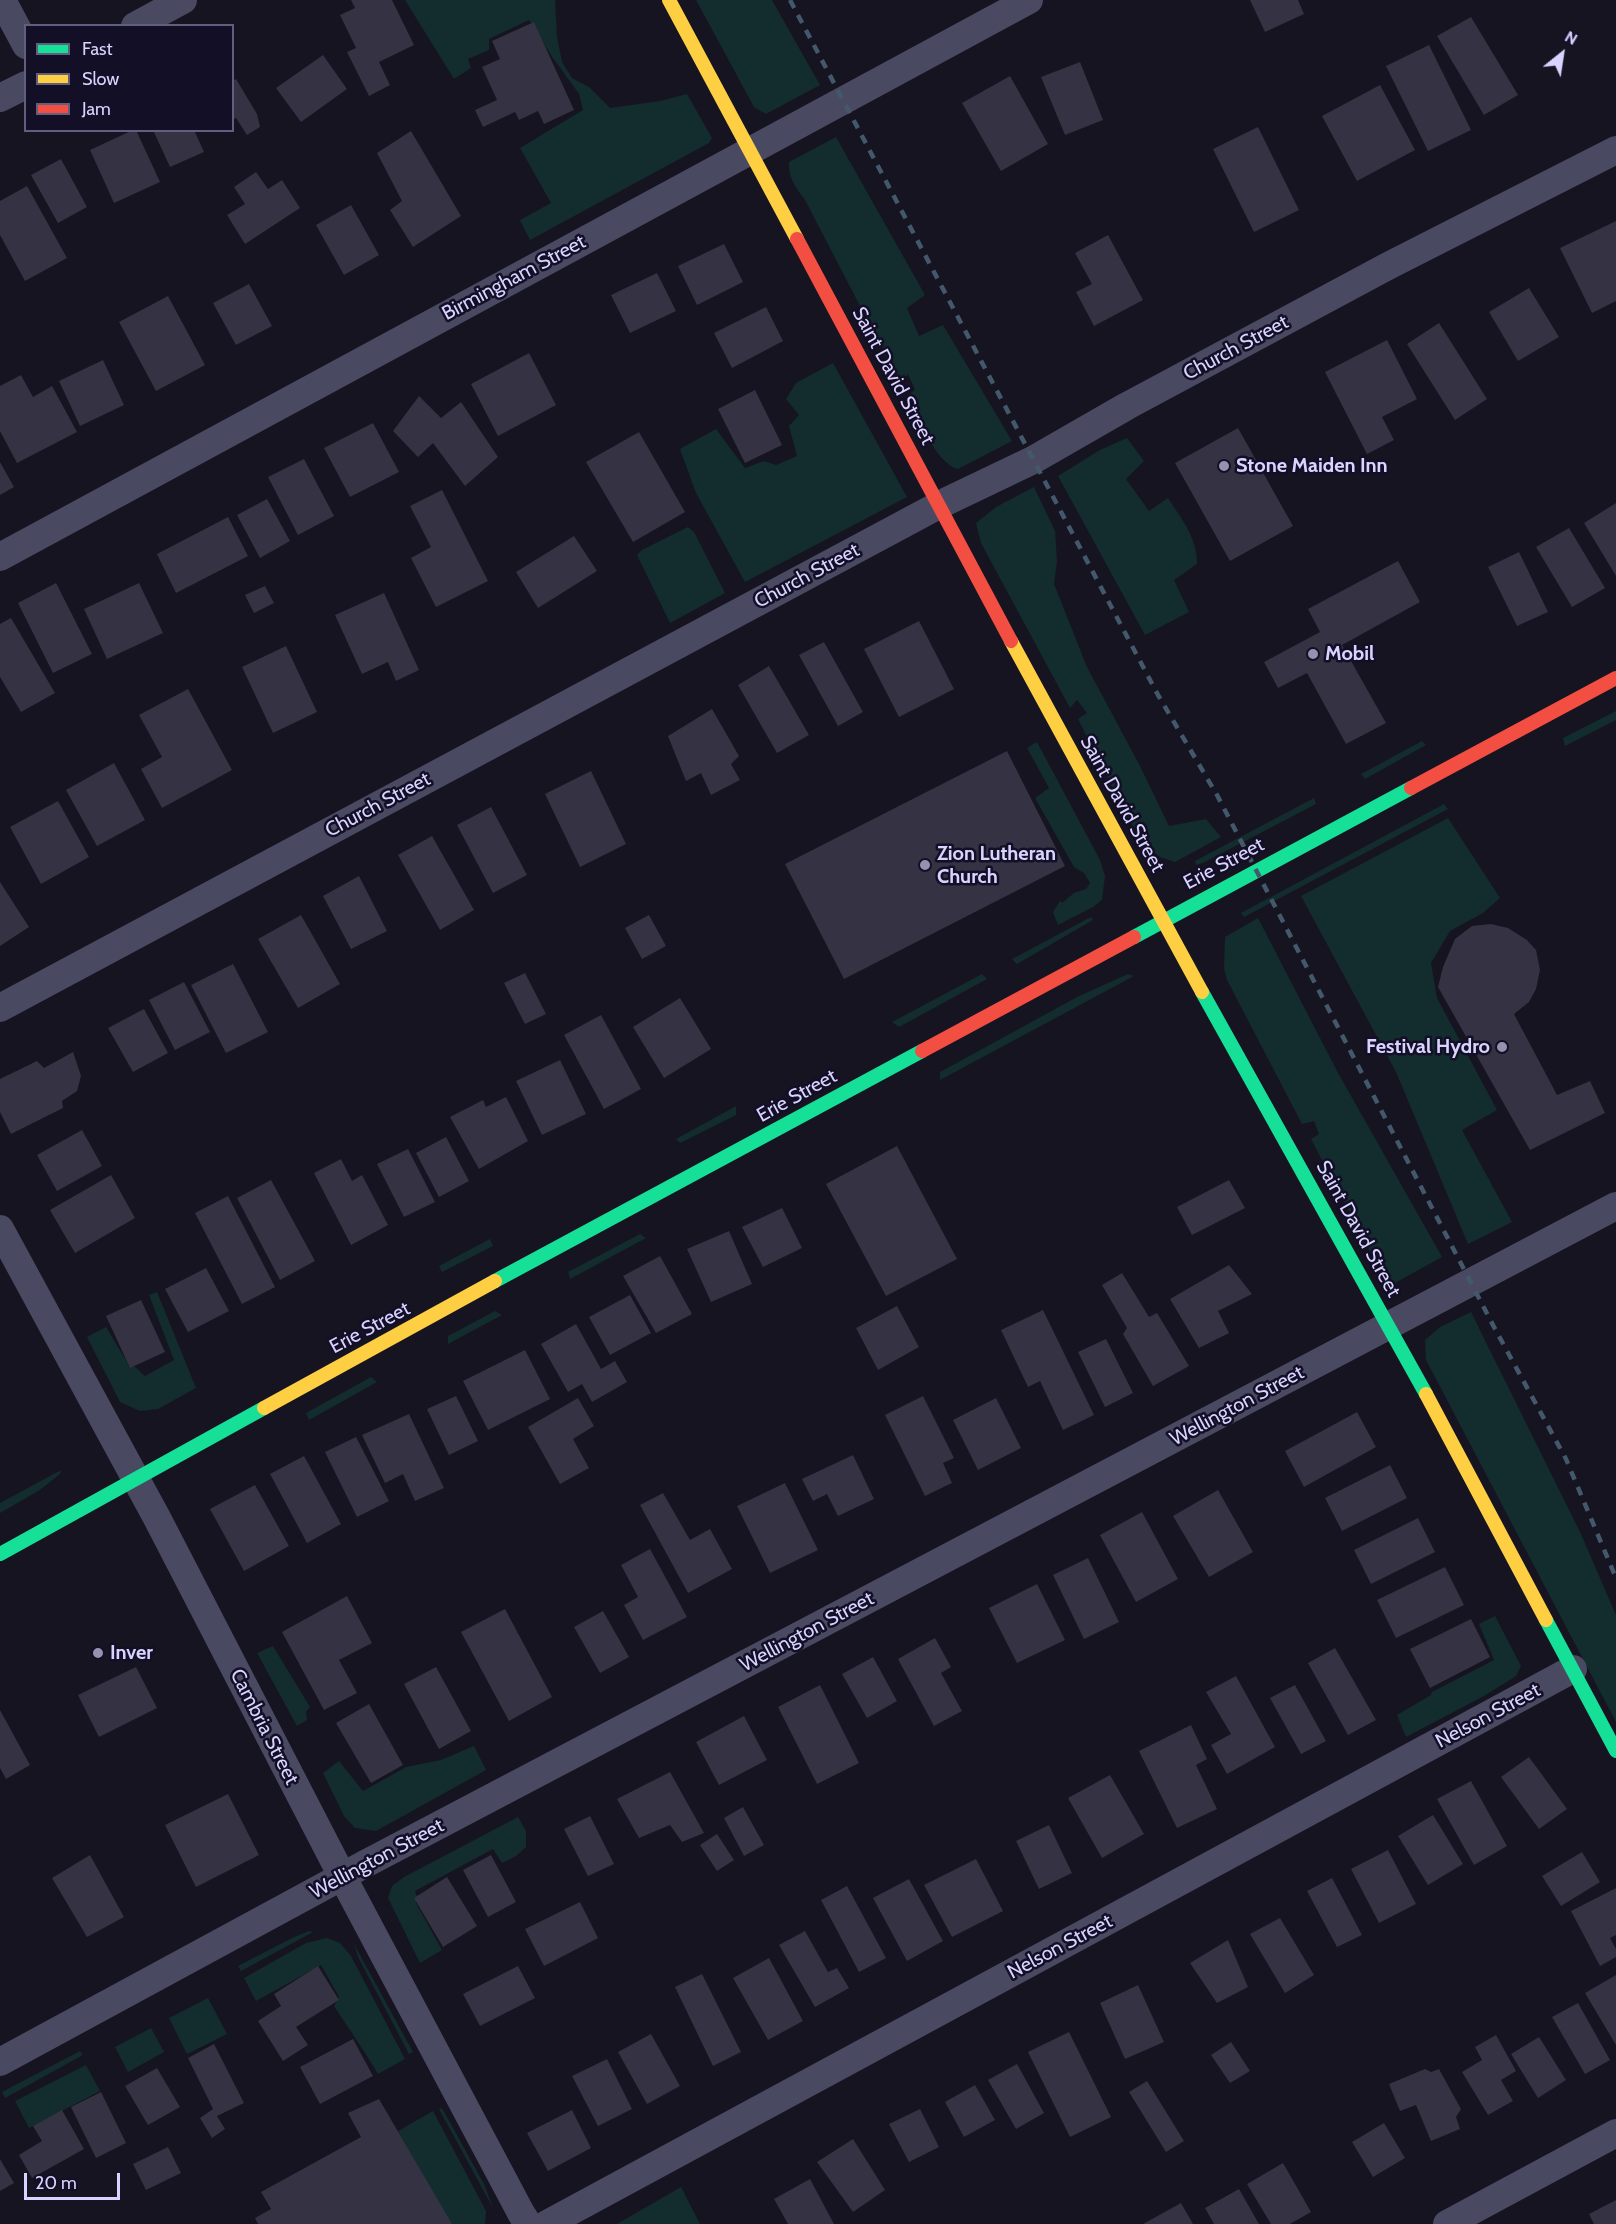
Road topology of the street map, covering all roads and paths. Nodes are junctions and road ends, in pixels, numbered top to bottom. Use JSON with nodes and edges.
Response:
{"nodes":[{"id":1,"x":2,"y":0,"type":"edge"},
{"id":2,"x":183,"y":0,"type":"edge"},
{"id":3,"x":669,"y":0,"type":"edge"},
{"id":4,"x":1029,"y":0,"type":"edge"},
{"id":5,"x":139,"y":24,"type":"edge"},
{"id":6,"x":24,"y":41,"type":"edge"},
{"id":7,"x":24,"y":85,"type":"edge"},
{"id":8,"x":0,"y":98,"type":"edge"},
{"id":9,"x":1616,"y":150,"type":"edge"},
{"id":10,"x":750,"y":151,"type":"junction"},
{"id":11,"x":939,"y":505,"type":"junction"},
{"id":12,"x":0,"y":557,"type":"edge"},
{"id":13,"x":1616,"y":678,"type":"edge"},
{"id":14,"x":1163,"y":920,"type":"junction"},
{"id":15,"x":0,"y":1008,"type":"edge"},
{"id":16,"x":1616,"y":1206,"type":"edge"},
{"id":17,"x":0,"y":1229,"type":"edge"},
{"id":18,"x":1390,"y":1326,"type":"junction"},
{"id":19,"x":135,"y":1479,"type":"junction"},
{"id":20,"x":0,"y":1554,"type":"edge"},
{"id":21,"x":1573,"y":1669,"type":"junction"},
{"id":22,"x":1616,"y":1751,"type":"edge"},
{"id":23,"x":342,"y":1876,"type":"junction"},
{"id":24,"x":0,"y":2062,"type":"edge"},
{"id":25,"x":1616,"y":2133,"type":"edge"},
{"id":26,"x":528,"y":2224,"type":"edge"},
{"id":27,"x":547,"y":2224,"type":"edge"},
{"id":28,"x":1447,"y":2224,"type":"edge"}],
"edges":[{"from":1,"to":6,"type":"street"},
{"from":2,"to":5,"type":"street"},
{"from":3,"to":10,"type":"street","name":"Saint David Street"},
{"from":4,"to":10,"type":"street","name":"Birmingham Street"},
{"from":7,"to":8,"type":"street"},
{"from":9,"to":11,"type":"street","name":"Church Street"},
{"from":10,"to":11,"type":"street","name":"Saint David Street"},
{"from":10,"to":12,"type":"street","name":"Birmingham Street"},
{"from":11,"to":14,"type":"street","name":"Saint David Street"},
{"from":11,"to":15,"type":"street","name":"Church Street"},
{"from":13,"to":14,"type":"street","name":"Erie Street"},
{"from":14,"to":18,"type":"street","name":"Saint David Street"},
{"from":14,"to":19,"type":"street","name":"Erie Street"},
{"from":16,"to":18,"type":"street","name":"Wellington Street"},
{"from":17,"to":19,"type":"street","name":"Cambria Street"},
{"from":18,"to":21,"type":"street","name":"Saint David Street"},
{"from":18,"to":23,"type":"street","name":"Wellington Street"},
{"from":19,"to":20,"type":"street","name":"Erie Street"},
{"from":19,"to":23,"type":"street","name":"Cambria Street"},
{"from":21,"to":22,"type":"street","name":"Saint David Street"},
{"from":21,"to":27,"type":"street","name":"Nelson Street"},
{"from":23,"to":24,"type":"street","name":"Wellington Street"},
{"from":23,"to":26,"type":"street","name":"Cambria Street"},
{"from":25,"to":28,"type":"street"}]}
